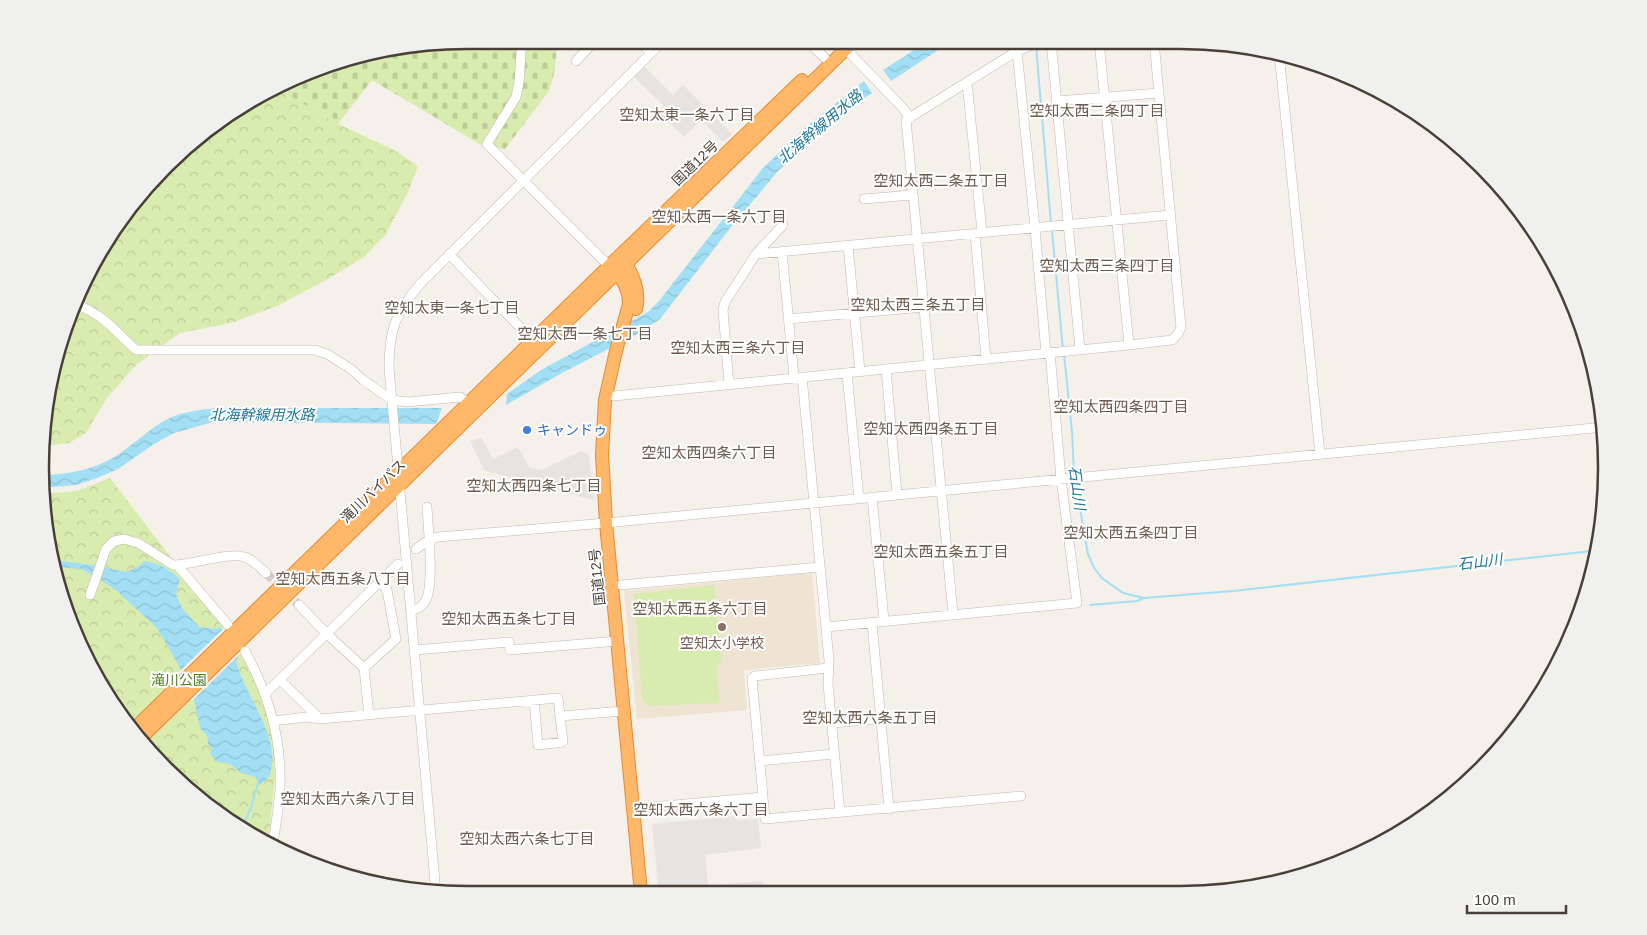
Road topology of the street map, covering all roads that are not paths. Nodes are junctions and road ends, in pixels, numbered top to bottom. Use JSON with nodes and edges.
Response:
{"nodes":[{"id":1,"x":521,"y":49,"type":"edge"},
{"id":2,"x":587,"y":49,"type":"edge"},
{"id":3,"x":647,"y":49,"type":"edge"},
{"id":4,"x":655,"y":49,"type":"edge"},
{"id":5,"x":816,"y":49,"type":"edge"},
{"id":6,"x":836,"y":49,"type":"edge"},
{"id":7,"x":838,"y":49,"type":"edge"},
{"id":8,"x":849,"y":49,"type":"edge"},
{"id":9,"x":1021,"y":49,"type":"joint"},
{"id":10,"x":1052,"y":49,"type":"edge"},
{"id":11,"x":1100,"y":49,"type":"edge"},
{"id":12,"x":1155,"y":49,"type":"edge"},
{"id":13,"x":651,"y":53,"type":"junction"},
{"id":14,"x":825,"y":58,"type":"junction"},
{"id":15,"x":576,"y":61,"type":"dead end"},
{"id":16,"x":1281,"y":61,"type":"edge"},
{"id":17,"x":967,"y":82,"type":"junction"},
{"id":18,"x":1159,"y":93,"type":"junction"},
{"id":19,"x":1106,"y":96,"type":"junction"},
{"id":20,"x":1057,"y":102,"type":"junction"},
{"id":21,"x":910,"y":118,"type":"junction"},
{"id":22,"x":524,"y":180,"type":"junction"},
{"id":23,"x":912,"y":195,"type":"junction"},
{"id":24,"x":864,"y":199,"type":"dead end"},
{"id":25,"x":1170,"y":215,"type":"junction"},
{"id":26,"x":1117,"y":219,"type":"junction"},
{"id":27,"x":1068,"y":224,"type":"junction"},
{"id":28,"x":783,"y":225,"type":"dead end"},
{"id":29,"x":1035,"y":228,"type":"junction"},
{"id":30,"x":978,"y":232,"type":"junction"},
{"id":31,"x":917,"y":238,"type":"junction"},
{"id":32,"x":848,"y":246,"type":"junction"},
{"id":33,"x":782,"y":251,"type":"junction"},
{"id":34,"x":450,"y":254,"type":"junction"},
{"id":35,"x":756,"y":254,"type":"junction"},
{"id":36,"x":618,"y":267,"type":"junction"},
{"id":37,"x":81,"y":306,"type":"edge"},
{"id":38,"x":924,"y":307,"type":"junction"},
{"id":39,"x":854,"y":313,"type":"junction"},
{"id":40,"x":788,"y":319,"type":"junction"},
{"id":41,"x":536,"y":345,"type":"junction"},
{"id":42,"x":1129,"y":345,"type":"junction"},
{"id":43,"x":620,"y":350,"type":"junction"},
{"id":44,"x":1080,"y":350,"type":"junction"},
{"id":45,"x":1051,"y":352,"type":"junction"},
{"id":46,"x":986,"y":359,"type":"junction"},
{"id":47,"x":930,"y":364,"type":"junction"},
{"id":48,"x":886,"y":369,"type":"junction"},
{"id":49,"x":860,"y":371,"type":"junction"},
{"id":50,"x":847,"y":373,"type":"junction"},
{"id":51,"x":798,"y":377,"type":"junction"},
{"id":52,"x":730,"y":384,"type":"junction"},
{"id":53,"x":614,"y":396,"type":"junction"},
{"id":54,"x":393,"y":403,"type":"junction"},
{"id":55,"x":469,"y":403,"type":"junction"},
{"id":56,"x":1596,"y":428,"type":"edge"},
{"id":57,"x":1320,"y":454,"type":"junction"},
{"id":58,"x":400,"y":478,"type":"junction"},
{"id":59,"x":1065,"y":478,"type":"junction"},
{"id":60,"x":941,"y":490,"type":"junction"},
{"id":61,"x":897,"y":495,"type":"junction"},
{"id":62,"x":872,"y":497,"type":"junction"},
{"id":63,"x":859,"y":499,"type":"junction"},
{"id":64,"x":815,"y":503,"type":"junction"},
{"id":65,"x":427,"y":507,"type":"dead end"},
{"id":66,"x":610,"y":523,"type":"junction"},
{"id":67,"x":428,"y":540,"type":"junction"},
{"id":68,"x":416,"y":549,"type":"dead end"},
{"id":69,"x":398,"y":564,"type":"dead end"},
{"id":70,"x":177,"y":565,"type":"junction"},
{"id":71,"x":820,"y":567,"type":"junction"},
{"id":72,"x":266,"y":574,"type":"tunnel mouth"},
{"id":73,"x":381,"y":582,"type":"junction"},
{"id":74,"x":621,"y":585,"type":"junction"},
{"id":75,"x":90,"y":595,"type":"dead end"},
{"id":76,"x":299,"y":605,"type":"tunnel mouth"},
{"id":77,"x":412,"y":610,"type":"junction"},
{"id":78,"x":953,"y":614,"type":"junction"},
{"id":79,"x":884,"y":620,"type":"junction"},
{"id":80,"x":872,"y":623,"type":"junction"},
{"id":81,"x":826,"y":627,"type":"junction"},
{"id":82,"x":327,"y":634,"type":"junction"},
{"id":83,"x":235,"y":639,"type":"junction"},
{"id":84,"x":618,"y":641,"type":"junction"},
{"id":85,"x":415,"y":650,"type":"junction"},
{"id":86,"x":364,"y":668,"type":"junction"},
{"id":87,"x":828,"y":668,"type":"junction"},
{"id":88,"x":280,"y":680,"type":"junction"},
{"id":89,"x":265,"y":694,"type":"junction"},
{"id":90,"x":534,"y":700,"type":"junction"},
{"id":91,"x":420,"y":711,"type":"junction"},
{"id":92,"x":624,"y":711,"type":"junction"},
{"id":93,"x":369,"y":715,"type":"junction"},
{"id":94,"x":560,"y":716,"type":"junction"},
{"id":95,"x":320,"y":719,"type":"junction"},
{"id":96,"x":880,"y":719,"type":"junction"},
{"id":97,"x":273,"y":721,"type":"junction"},
{"id":98,"x":831,"y":723,"type":"junction"},
{"id":99,"x":138,"y":726,"type":"edge"},
{"id":100,"x":145,"y":734,"type":"edge"},
{"id":101,"x":834,"y":754,"type":"junction"},
{"id":102,"x":759,"y":761,"type":"junction"},
{"id":103,"x":1021,"y":796,"type":"dead end"},
{"id":104,"x":763,"y":797,"type":"junction"},
{"id":105,"x":641,"y":808,"type":"junction"},
{"id":106,"x":889,"y":809,"type":"junction"},
{"id":107,"x":840,"y":813,"type":"junction"},
{"id":108,"x":274,"y":839,"type":"edge"},
{"id":109,"x":435,"y":885,"type":"edge"},
{"id":110,"x":640,"y":886,"type":"edge"},
{"id":111,"x":648,"y":886,"type":"edge"}],
"edges":[{"from":1,"to":22,"type":"street"},
{"from":2,"to":15,"type":"street"},
{"from":3,"to":13,"type":"street"},
{"from":4,"to":13,"type":"street"},
{"from":5,"to":14,"type":"street"},
{"from":6,"to":14,"type":"highway","name":"国道12号"},
{"from":7,"to":36,"type":"highway","name":"国道12号"},
{"from":8,"to":21,"type":"street"},
{"from":9,"to":17,"type":"street"},
{"from":9,"to":29,"type":"street"},
{"from":10,"to":20,"type":"street"},
{"from":11,"to":19,"type":"street"},
{"from":12,"to":18,"type":"street"},
{"from":13,"to":22,"type":"street"},
{"from":14,"to":36,"type":"highway","name":"国道12号"},
{"from":16,"to":57,"type":"street"},
{"from":17,"to":21,"type":"street"},
{"from":17,"to":30,"type":"street"},
{"from":18,"to":19,"type":"street"},
{"from":18,"to":25,"type":"street"},
{"from":19,"to":20,"type":"street"},
{"from":19,"to":26,"type":"street"},
{"from":20,"to":27,"type":"street"},
{"from":21,"to":23,"type":"street"},
{"from":22,"to":34,"type":"street"},
{"from":22,"to":36,"type":"street"},
{"from":23,"to":24,"type":"street"},
{"from":23,"to":31,"type":"street"},
{"from":25,"to":26,"type":"street"},
{"from":25,"to":42,"type":"street"},
{"from":26,"to":27,"type":"street"},
{"from":26,"to":42,"type":"street"},
{"from":27,"to":29,"type":"street"},
{"from":27,"to":44,"type":"street"},
{"from":28,"to":35,"type":"street"},
{"from":29,"to":30,"type":"street"},
{"from":29,"to":45,"type":"street"},
{"from":30,"to":31,"type":"street"},
{"from":30,"to":46,"type":"street"},
{"from":31,"to":32,"type":"street"},
{"from":31,"to":38,"type":"street"},
{"from":32,"to":33,"type":"street"},
{"from":32,"to":39,"type":"street"},
{"from":33,"to":35,"type":"street"},
{"from":33,"to":40,"type":"street"},
{"from":34,"to":41,"type":"street"},
{"from":34,"to":54,"type":"street"},
{"from":35,"to":52,"type":"street"},
{"from":36,"to":41,"type":"highway","name":"滝川バイパス"},
{"from":36,"to":43,"type":"highway","name":"国道12号"},
{"from":37,"to":54,"type":"street"},
{"from":38,"to":39,"type":"street"},
{"from":38,"to":47,"type":"street"},
{"from":39,"to":40,"type":"street"},
{"from":39,"to":49,"type":"street"},
{"from":40,"to":51,"type":"street"},
{"from":41,"to":55,"type":"highway","name":"滝川バイパス"},
{"from":41,"to":58,"type":"highway","name":"滝川バイパス"},
{"from":42,"to":44,"type":"street"},
{"from":43,"to":53,"type":"highway","name":"国道12号"},
{"from":43,"to":66,"type":"highway","name":"国道12号"},
{"from":44,"to":45,"type":"street"},
{"from":45,"to":46,"type":"street"},
{"from":45,"to":59,"type":"street"},
{"from":46,"to":47,"type":"street"},
{"from":47,"to":48,"type":"street"},
{"from":47,"to":60,"type":"street"},
{"from":48,"to":49,"type":"street"},
{"from":48,"to":61,"type":"street"},
{"from":49,"to":50,"type":"street"},
{"from":50,"to":51,"type":"street"},
{"from":50,"to":63,"type":"street"},
{"from":51,"to":52,"type":"street"},
{"from":51,"to":64,"type":"street"},
{"from":52,"to":53,"type":"street"},
{"from":53,"to":66,"type":"highway","name":"国道12号"},
{"from":54,"to":55,"type":"street"},
{"from":54,"to":58,"type":"street"},
{"from":55,"to":58,"type":"highway","name":"滝川バイパス"},
{"from":56,"to":57,"type":"street"},
{"from":57,"to":59,"type":"street"},
{"from":58,"to":77,"type":"street"},
{"from":58,"to":83,"type":"highway","name":"滝川バイパス"},
{"from":59,"to":60,"type":"street"},
{"from":59,"to":78,"type":"street"},
{"from":60,"to":61,"type":"street"},
{"from":60,"to":78,"type":"street"},
{"from":61,"to":62,"type":"street"},
{"from":62,"to":63,"type":"street"},
{"from":62,"to":79,"type":"street"},
{"from":63,"to":64,"type":"street"},
{"from":64,"to":66,"type":"street"},
{"from":64,"to":71,"type":"street"},
{"from":65,"to":67,"type":"street"},
{"from":66,"to":67,"type":"street"},
{"from":66,"to":74,"type":"highway","name":"国道12号"},
{"from":66,"to":84,"type":"highway","name":"国道12号"},
{"from":67,"to":68,"type":"street"},
{"from":67,"to":77,"type":"street"},
{"from":69,"to":73,"type":"street"},
{"from":70,"to":72,"type":"street"},
{"from":70,"to":75,"type":"street"},
{"from":70,"to":83,"type":"street"},
{"from":71,"to":74,"type":"street"},
{"from":71,"to":81,"type":"street"},
{"from":73,"to":82,"type":"street"},
{"from":73,"to":86,"type":"street"},
{"from":74,"to":105,"type":"highway","name":"国道12号"},
{"from":76,"to":82,"type":"street"},
{"from":77,"to":85,"type":"street"},
{"from":78,"to":79,"type":"street"},
{"from":79,"to":80,"type":"street"},
{"from":80,"to":81,"type":"street"},
{"from":80,"to":96,"type":"street"},
{"from":81,"to":87,"type":"street"},
{"from":82,"to":86,"type":"street"},
{"from":82,"to":88,"type":"street"},
{"from":83,"to":89,"type":"street"},
{"from":83,"to":99,"type":"highway","name":"滝川バイパス"},
{"from":83,"to":100,"type":"highway","name":"滝川バイパス"},
{"from":84,"to":85,"type":"street"},
{"from":84,"to":92,"type":"highway","name":"国道12号"},
{"from":85,"to":91,"type":"street"},
{"from":86,"to":93,"type":"street"},
{"from":87,"to":98,"type":"street"},
{"from":87,"to":102,"type":"street"},
{"from":88,"to":89,"type":"street"},
{"from":88,"to":95,"type":"street"},
{"from":89,"to":97,"type":"street"},
{"from":90,"to":91,"type":"street"},
{"from":90,"to":94,"type":"street"},
{"from":90,"to":94,"type":"street"},
{"from":91,"to":93,"type":"street"},
{"from":91,"to":109,"type":"street"},
{"from":92,"to":94,"type":"street"},
{"from":92,"to":110,"type":"highway","name":"国道12号"},
{"from":93,"to":95,"type":"street"},
{"from":95,"to":97,"type":"street"},
{"from":96,"to":98,"type":"street"},
{"from":96,"to":106,"type":"street"},
{"from":97,"to":108,"type":"street"},
{"from":98,"to":101,"type":"street"},
{"from":101,"to":102,"type":"street"},
{"from":101,"to":107,"type":"street"},
{"from":102,"to":104,"type":"street"},
{"from":103,"to":106,"type":"street"},
{"from":104,"to":105,"type":"street"},
{"from":104,"to":107,"type":"street"},
{"from":105,"to":111,"type":"highway","name":"国道12号"},
{"from":106,"to":107,"type":"street"}]}
